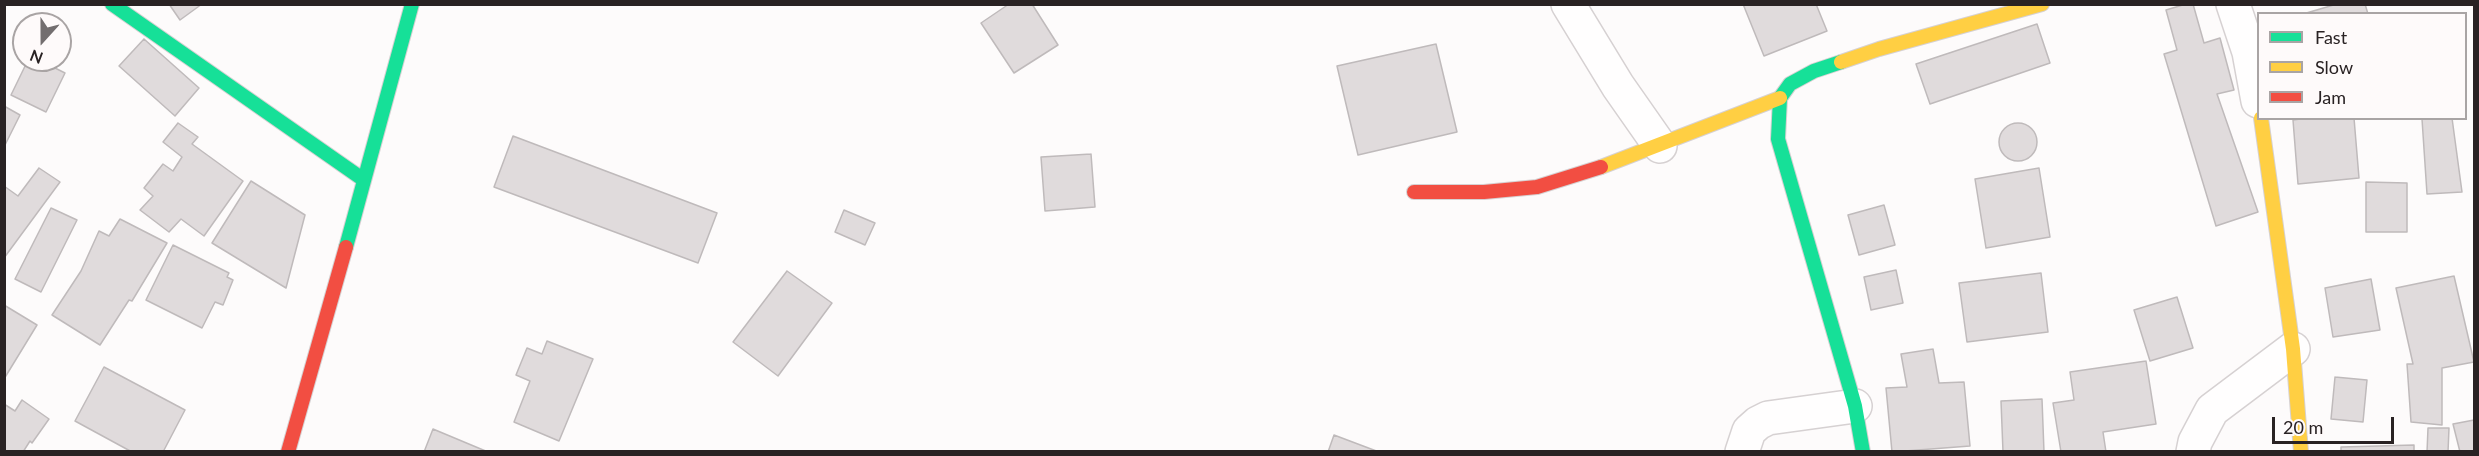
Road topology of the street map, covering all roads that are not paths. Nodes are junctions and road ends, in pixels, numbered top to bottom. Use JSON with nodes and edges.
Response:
{"nodes":[{"id":1,"x":112,"y":4,"type":"edge"},
{"id":2,"x":412,"y":4,"type":"edge"},
{"id":3,"x":1568,"y":4,"type":"edge"},
{"id":4,"x":2042,"y":4,"type":"edge"},
{"id":5,"x":2233,"y":4,"type":"edge"},
{"id":6,"x":2257,"y":91,"type":"edge"},
{"id":7,"x":1780,"y":98,"type":"junction"},
{"id":8,"x":2261,"y":120,"type":"edge"},
{"id":9,"x":1660,"y":146,"type":"junction"},
{"id":10,"x":364,"y":180,"type":"junction"},
{"id":11,"x":1414,"y":192,"type":"dead end"},
{"id":12,"x":2293,"y":349,"type":"junction"},
{"id":13,"x":1855,"y":406,"type":"junction"},
{"id":14,"x":288,"y":452,"type":"edge"},
{"id":15,"x":1742,"y":452,"type":"edge"},
{"id":16,"x":1863,"y":452,"type":"edge"},
{"id":17,"x":2193,"y":452,"type":"edge"},
{"id":18,"x":2301,"y":452,"type":"edge"}],
"edges":[{"from":1,"to":10,"type":"street"},
{"from":2,"to":10,"type":"street"},
{"from":3,"to":9,"type":"street"},
{"from":4,"to":7,"type":"street"},
{"from":5,"to":6,"type":"street"},
{"from":7,"to":9,"type":"street"},
{"from":7,"to":13,"type":"street"},
{"from":8,"to":12,"type":"street"},
{"from":9,"to":11,"type":"street"},
{"from":10,"to":14,"type":"street"},
{"from":12,"to":17,"type":"street"},
{"from":12,"to":18,"type":"street"},
{"from":13,"to":15,"type":"street"},
{"from":13,"to":16,"type":"street"}]}
